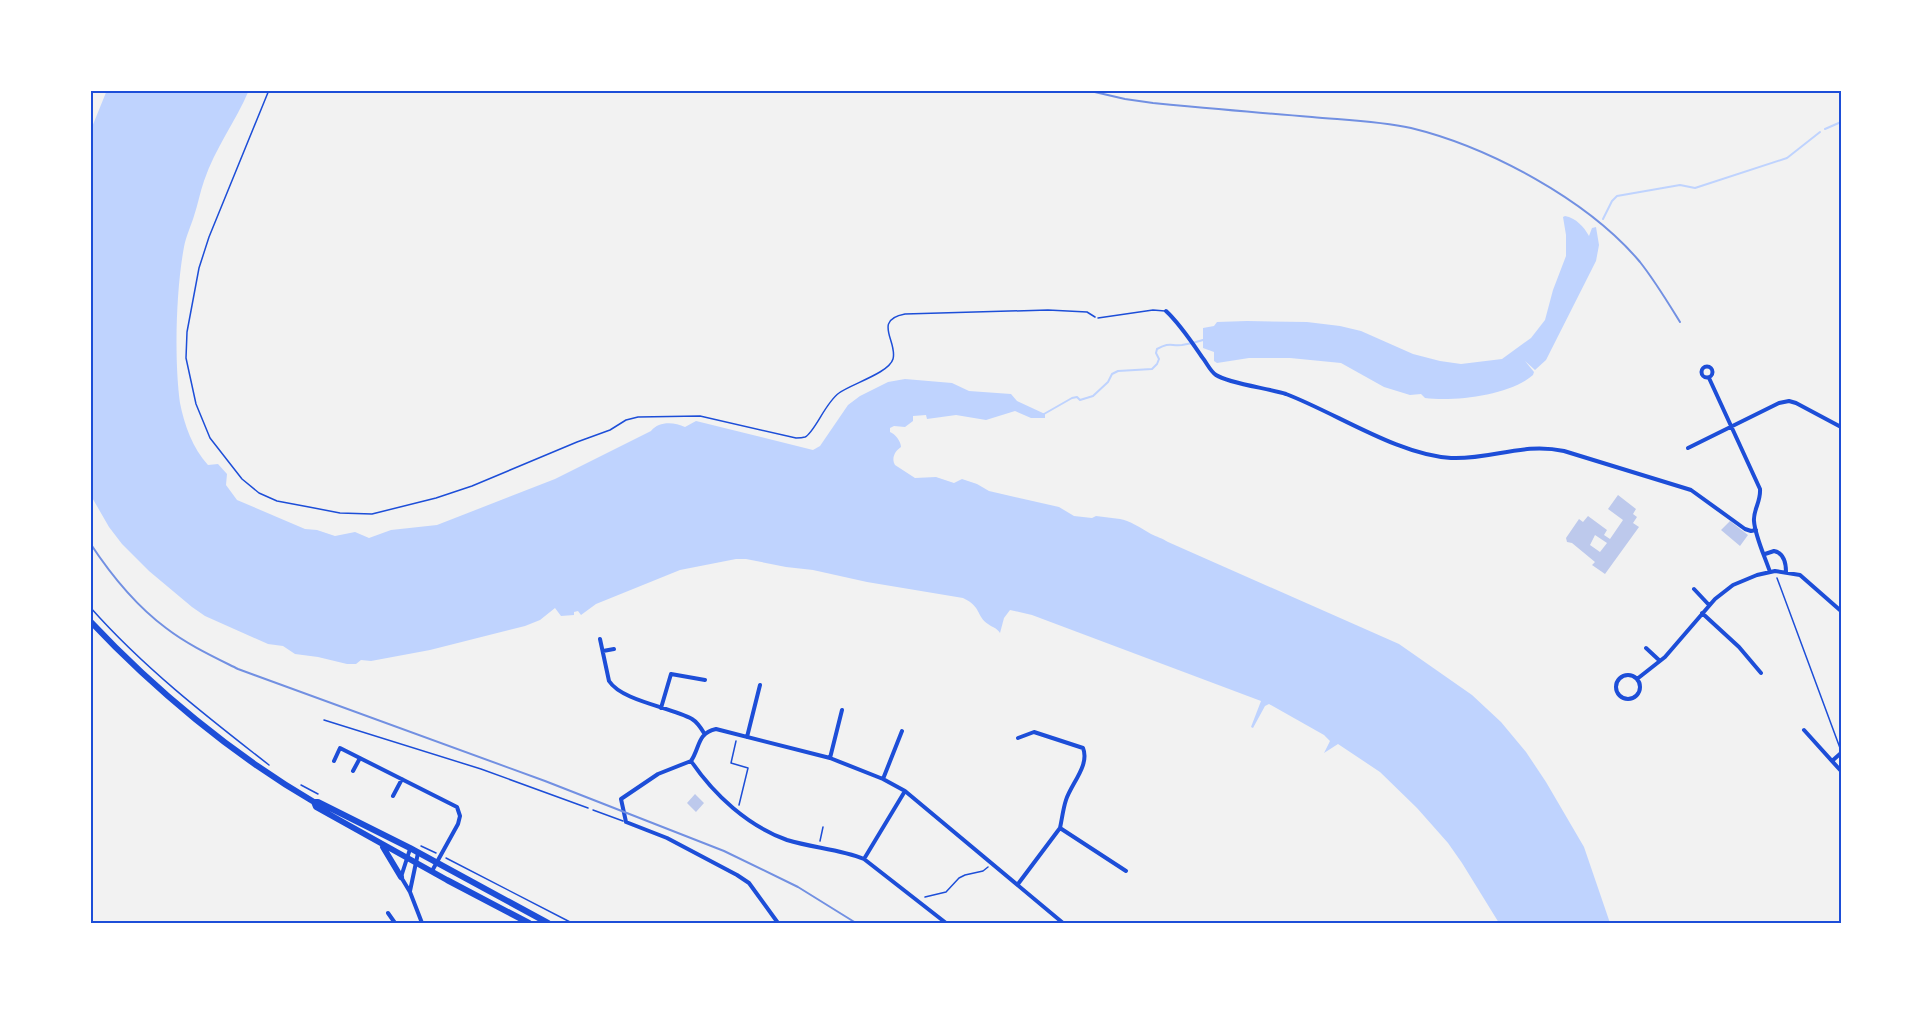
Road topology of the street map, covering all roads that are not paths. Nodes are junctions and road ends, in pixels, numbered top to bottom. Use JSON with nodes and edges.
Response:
{"nodes":[{"id":1,"x":1166,"y":311,"type":"joint"},
{"id":2,"x":1098,"y":318,"type":"road end"},
{"id":3,"x":1709,"y":378,"type":"dead end"},
{"id":4,"x":1841,"y":427,"type":"edge"},
{"id":5,"x":1731,"y":428,"type":"junction"},
{"id":6,"x":1688,"y":448,"type":"dead end"},
{"id":7,"x":1756,"y":530,"type":"junction"},
{"id":8,"x":1765,"y":554,"type":"junction"},
{"id":9,"x":1772,"y":571,"type":"junction"},
{"id":10,"x":1786,"y":572,"type":"junction"},
{"id":11,"x":1694,"y":589,"type":"dead end"},
{"id":12,"x":1709,"y":605,"type":"junction"},
{"id":13,"x":1841,"y":611,"type":"edge"},
{"id":14,"x":1702,"y":613,"type":"junction"},
{"id":15,"x":90,"y":621,"type":"edge"},
{"id":16,"x":600,"y":639,"type":"dead end"},
{"id":17,"x":1646,"y":648,"type":"dead end"},
{"id":18,"x":614,"y":649,"type":"dead end"},
{"id":19,"x":603,"y":651,"type":"junction"},
{"id":20,"x":1660,"y":661,"type":"junction"},
{"id":21,"x":1761,"y":673,"type":"dead end"},
{"id":22,"x":1637,"y":679,"type":"junction"},
{"id":23,"x":705,"y":680,"type":"dead end"},
{"id":24,"x":760,"y":685,"type":"dead end"},
{"id":25,"x":662,"y":708,"type":"junction"},
{"id":26,"x":842,"y":710,"type":"dead end"},
{"id":27,"x":1804,"y":730,"type":"dead end"},
{"id":28,"x":902,"y":731,"type":"dead end"},
{"id":29,"x":704,"y":733,"type":"junction"},
{"id":30,"x":747,"y":737,"type":"junction"},
{"id":31,"x":1018,"y":738,"type":"dead end"},
{"id":32,"x":1841,"y":753,"type":"edge"},
{"id":33,"x":360,"y":758,"type":"junction"},
{"id":34,"x":830,"y":758,"type":"junction"},
{"id":35,"x":334,"y":761,"type":"dead end"},
{"id":36,"x":691,"y":761,"type":"junction"},
{"id":37,"x":1832,"y":761,"type":"junction"},
{"id":38,"x":353,"y":771,"type":"dead end"},
{"id":39,"x":1841,"y":771,"type":"edge"},
{"id":40,"x":402,"y":779,"type":"junction"},
{"id":41,"x":883,"y":779,"type":"junction"},
{"id":42,"x":905,"y":791,"type":"junction"},
{"id":43,"x":393,"y":796,"type":"dead end"},
{"id":44,"x":314,"y":802,"type":"junction"},
{"id":45,"x":593,"y":810,"type":"road end"},
{"id":46,"x":626,"y":822,"type":"junction"},
{"id":47,"x":1060,"y":828,"type":"junction"},
{"id":48,"x":380,"y":843,"type":"junction"},
{"id":49,"x":410,"y":848,"type":"junction"},
{"id":50,"x":418,"y":853,"type":"junction"},
{"id":51,"x":406,"y":858,"type":"junction"},
{"id":52,"x":864,"y":860,"type":"junction"},
{"id":53,"x":415,"y":863,"type":"junction"},
{"id":54,"x":437,"y":863,"type":"junction"},
{"id":55,"x":1126,"y":871,"type":"dead end"},
{"id":56,"x":432,"y":872,"type":"junction"},
{"id":57,"x":401,"y":877,"type":"junction"},
{"id":58,"x":1018,"y":884,"type":"junction"},
{"id":59,"x":410,"y":892,"type":"junction"},
{"id":60,"x":388,"y":914,"type":"dead end"},
{"id":61,"x":395,"y":923,"type":"edge"},
{"id":62,"x":422,"y":923,"type":"edge"},
{"id":63,"x":471,"y":923,"type":"edge"},
{"id":64,"x":476,"y":923,"type":"edge"},
{"id":65,"x":529,"y":923,"type":"edge"},
{"id":66,"x":548,"y":923,"type":"edge"},
{"id":67,"x":778,"y":923,"type":"edge"},
{"id":68,"x":946,"y":923,"type":"edge"},
{"id":69,"x":1062,"y":923,"type":"edge"}],
"edges":[{"from":1,"to":2,"type":"lane"},
{"from":1,"to":7,"type":"street"},
{"from":3,"to":5,"type":"street"},
{"from":4,"to":5,"type":"street"},
{"from":5,"to":6,"type":"street"},
{"from":5,"to":7,"type":"street"},
{"from":7,"to":8,"type":"street"},
{"from":8,"to":9,"type":"street"},
{"from":8,"to":10,"type":"street"},
{"from":9,"to":10,"type":"street"},
{"from":9,"to":12,"type":"street"},
{"from":10,"to":13,"type":"street"},
{"from":11,"to":12,"type":"street"},
{"from":12,"to":14,"type":"street"},
{"from":14,"to":20,"type":"street"},
{"from":14,"to":21,"type":"street"},
{"from":15,"to":44,"type":"highway"},
{"from":16,"to":19,"type":"street"},
{"from":17,"to":20,"type":"street"},
{"from":18,"to":19,"type":"street"},
{"from":19,"to":25,"type":"street"},
{"from":20,"to":22,"type":"street"},
{"from":22,"to":22,"type":"street"},
{"from":23,"to":25,"type":"street"},
{"from":24,"to":30,"type":"street"},
{"from":25,"to":29,"type":"street"},
{"from":26,"to":34,"type":"street"},
{"from":27,"to":37,"type":"street"},
{"from":28,"to":41,"type":"street"},
{"from":29,"to":30,"type":"street"},
{"from":29,"to":36,"type":"street"},
{"from":30,"to":34,"type":"street"},
{"from":31,"to":47,"type":"street"},
{"from":32,"to":37,"type":"street"},
{"from":33,"to":35,"type":"street"},
{"from":33,"to":38,"type":"street"},
{"from":33,"to":40,"type":"street"},
{"from":34,"to":41,"type":"street"},
{"from":36,"to":46,"type":"street"},
{"from":36,"to":52,"type":"street"},
{"from":37,"to":39,"type":"street"},
{"from":40,"to":43,"type":"street"},
{"from":40,"to":54,"type":"street"},
{"from":41,"to":42,"type":"street"},
{"from":42,"to":52,"type":"street"},
{"from":42,"to":58,"type":"street"},
{"from":44,"to":48,"type":"highway"},
{"from":44,"to":49,"type":"highway"},
{"from":45,"to":46,"type":"lane"},
{"from":46,"to":67,"type":"street"},
{"from":47,"to":55,"type":"street"},
{"from":47,"to":58,"type":"street"},
{"from":48,"to":51,"type":"highway"},
{"from":48,"to":57,"type":"highway"},
{"from":49,"to":50,"type":"highway"},
{"from":49,"to":51,"type":"street"},
{"from":50,"to":53,"type":"street"},
{"from":50,"to":54,"type":"highway"},
{"from":51,"to":53,"type":"highway"},
{"from":51,"to":57,"type":"street"},
{"from":52,"to":68,"type":"street"},
{"from":53,"to":56,"type":"highway"},
{"from":53,"to":59,"type":"street"},
{"from":54,"to":56,"type":"street"},
{"from":54,"to":66,"type":"highway"},
{"from":56,"to":65,"type":"highway"},
{"from":57,"to":59,"type":"street"},
{"from":58,"to":69,"type":"street"},
{"from":59,"to":62,"type":"street"},
{"from":60,"to":61,"type":"street"},
{"from":63,"to":64,"type":"street"}]}
